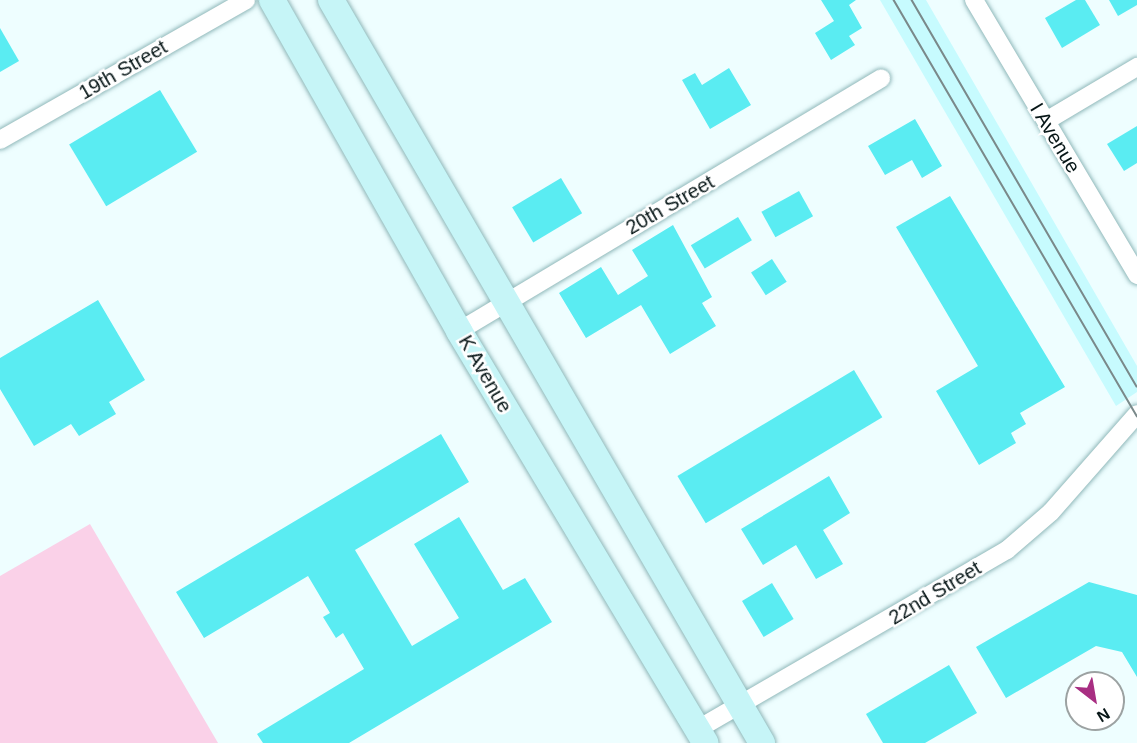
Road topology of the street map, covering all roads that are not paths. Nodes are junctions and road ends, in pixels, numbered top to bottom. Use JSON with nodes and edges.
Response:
{"nodes":[{"id":1,"x":246,"y":0,"type":"edge"},
{"id":2,"x":272,"y":0,"type":"edge"},
{"id":3,"x":331,"y":0,"type":"edge"},
{"id":4,"x":974,"y":0,"type":"edge"},
{"id":5,"x":1137,"y":67,"type":"edge"},
{"id":6,"x":881,"y":78,"type":"dead end"},
{"id":7,"x":1046,"y":122,"type":"junction"},
{"id":8,"x":0,"y":140,"type":"edge"},
{"id":9,"x":1137,"y":275,"type":"edge"},
{"id":10,"x":507,"y":303,"type":"junction"},
{"id":11,"x":459,"y":331,"type":"junction"},
{"id":12,"x":1137,"y":414,"type":"edge"},
{"id":13,"x":740,"y":706,"type":"junction"},
{"id":14,"x":702,"y":736,"type":"edge"},
{"id":15,"x":762,"y":743,"type":"edge"}],
"edges":[{"from":1,"to":8,"type":"street","name":"19th Street"},
{"from":2,"to":11,"type":"main road","name":"K Avenue"},
{"from":3,"to":10,"type":"main road"},
{"from":4,"to":7,"type":"street","name":"I Avenue"},
{"from":5,"to":7,"type":"street"},
{"from":6,"to":10,"type":"street","name":"20th Street"},
{"from":7,"to":9,"type":"street","name":"I Avenue"},
{"from":10,"to":11,"type":"street","name":"20th Street"},
{"from":10,"to":13,"type":"main road"},
{"from":11,"to":14,"type":"main road","name":"K Avenue"},
{"from":12,"to":13,"type":"street","name":"22nd Street"},
{"from":13,"to":14,"type":"street","name":"22nd Street"},
{"from":13,"to":15,"type":"main road"}]}
